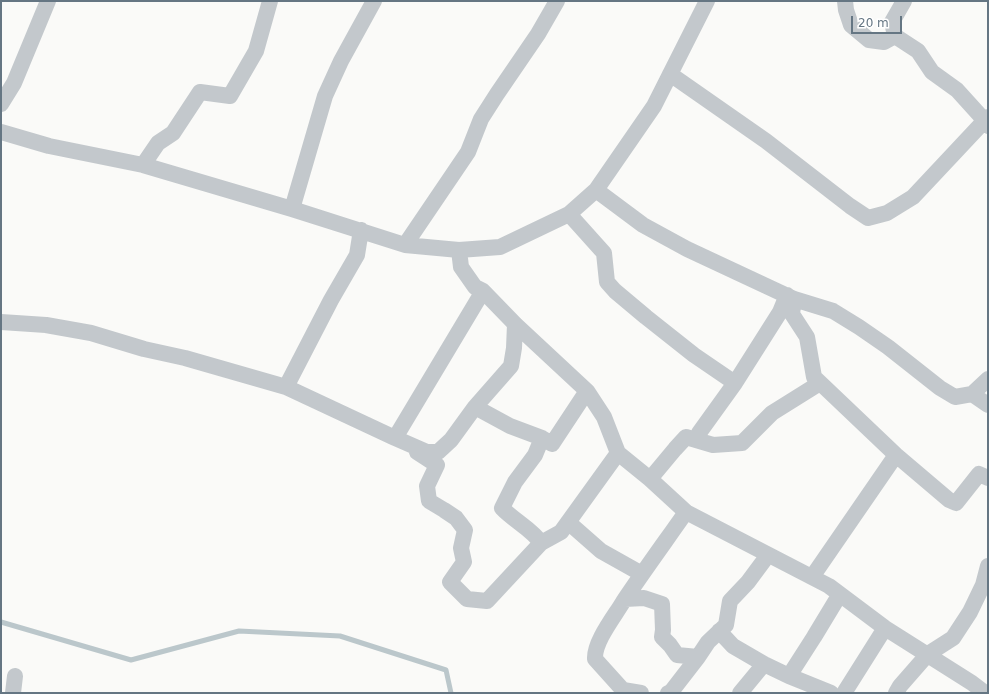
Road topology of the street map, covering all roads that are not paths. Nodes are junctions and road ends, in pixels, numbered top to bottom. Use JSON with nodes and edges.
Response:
{"nodes":[{"id":1,"x":48,"y":1,"type":"edge"},
{"id":2,"x":270,"y":1,"type":"edge"},
{"id":3,"x":374,"y":1,"type":"edge"},
{"id":4,"x":558,"y":1,"type":"edge"},
{"id":5,"x":707,"y":1,"type":"edge"},
{"id":6,"x":845,"y":1,"type":"edge"},
{"id":7,"x":904,"y":1,"type":"edge"},
{"id":8,"x":895,"y":36,"type":"junction"},
{"id":9,"x":670,"y":74,"type":"junction"},
{"id":10,"x":1,"y":104,"type":"edge"},
{"id":11,"x":987,"y":121,"type":"edge"},
{"id":12,"x":1,"y":132,"type":"edge"},
{"id":13,"x":143,"y":165,"type":"junction"},
{"id":14,"x":596,"y":190,"type":"junction"},
{"id":15,"x":292,"y":209,"type":"junction"},
{"id":16,"x":569,"y":214,"type":"junction"},
{"id":17,"x":361,"y":230,"type":"junction"},
{"id":18,"x":405,"y":245,"type":"junction"},
{"id":19,"x":459,"y":250,"type":"junction"},
{"id":20,"x":483,"y":291,"type":"junction"},
{"id":21,"x":790,"y":297,"type":"junction"},
{"id":22,"x":1,"y":322,"type":"edge"},
{"id":23,"x":515,"y":324,"type":"junction"},
{"id":24,"x":988,"y":379,"type":"edge"},
{"id":25,"x":736,"y":383,"type":"junction"},
{"id":26,"x":820,"y":383,"type":"junction"},
{"id":27,"x":286,"y":388,"type":"junction"},
{"id":28,"x":587,"y":391,"type":"junction"},
{"id":29,"x":972,"y":394,"type":"junction"},
{"id":30,"x":988,"y":405,"type":"edge"},
{"id":31,"x":475,"y":407,"type":"junction"},
{"id":32,"x":395,"y":438,"type":"junction"},
{"id":33,"x":542,"y":438,"type":"junction"},
{"id":34,"x":701,"y":441,"type":"junction"},
{"id":35,"x":618,"y":453,"type":"junction"},
{"id":36,"x":896,"y":455,"type":"junction"},
{"id":37,"x":988,"y":478,"type":"edge"},
{"id":38,"x":650,"y":479,"type":"junction"},
{"id":39,"x":686,"y":512,"type":"junction"},
{"id":40,"x":568,"y":522,"type":"junction"},
{"id":41,"x":541,"y":542,"type":"junction"},
{"id":42,"x":768,"y":555,"type":"junction"},
{"id":43,"x":988,"y":566,"type":"edge"},
{"id":44,"x":642,"y":574,"type":"junction"},
{"id":45,"x":812,"y":577,"type":"junction"},
{"id":46,"x":840,"y":594,"type":"junction"},
{"id":47,"x":625,"y":599,"type":"junction"},
{"id":48,"x":885,"y":628,"type":"junction"},
{"id":49,"x":719,"y":631,"type":"junction"},
{"id":50,"x":928,"y":654,"type":"junction"},
{"id":51,"x":698,"y":657,"type":"junction"},
{"id":52,"x":764,"y":664,"type":"junction"},
{"id":53,"x":14,"y":676,"type":"dead end"},
{"id":54,"x":789,"y":676,"type":"junction"},
{"id":55,"x":13,"y":693,"type":"edge"},
{"id":56,"x":641,"y":693,"type":"edge"},
{"id":57,"x":668,"y":693,"type":"edge"},
{"id":58,"x":740,"y":693,"type":"edge"},
{"id":59,"x":831,"y":693,"type":"edge"},
{"id":60,"x":844,"y":693,"type":"edge"},
{"id":61,"x":896,"y":693,"type":"edge"},
{"id":62,"x":985,"y":693,"type":"edge"}],
"edges":[{"from":1,"to":10,"type":"street"},
{"from":2,"to":13,"type":"street"},
{"from":3,"to":15,"type":"street"},
{"from":4,"to":18,"type":"street"},
{"from":5,"to":9,"type":"street"},
{"from":6,"to":8,"type":"street"},
{"from":7,"to":8,"type":"street"},
{"from":8,"to":11,"type":"street"},
{"from":9,"to":11,"type":"street"},
{"from":9,"to":14,"type":"street"},
{"from":12,"to":13,"type":"street"},
{"from":13,"to":15,"type":"street"},
{"from":14,"to":16,"type":"street"},
{"from":14,"to":21,"type":"street"},
{"from":15,"to":17,"type":"street"},
{"from":16,"to":19,"type":"street"},
{"from":16,"to":25,"type":"street"},
{"from":17,"to":18,"type":"street"},
{"from":17,"to":27,"type":"street"},
{"from":18,"to":19,"type":"street"},
{"from":19,"to":20,"type":"street"},
{"from":20,"to":23,"type":"street"},
{"from":20,"to":32,"type":"street"},
{"from":21,"to":25,"type":"street"},
{"from":21,"to":26,"type":"street"},
{"from":21,"to":29,"type":"street"},
{"from":22,"to":27,"type":"street"},
{"from":23,"to":28,"type":"street"},
{"from":23,"to":31,"type":"street"},
{"from":24,"to":29,"type":"street"},
{"from":25,"to":34,"type":"street"},
{"from":26,"to":34,"type":"street"},
{"from":26,"to":36,"type":"street"},
{"from":27,"to":32,"type":"street"},
{"from":28,"to":33,"type":"street"},
{"from":28,"to":35,"type":"street"},
{"from":29,"to":30,"type":"street"},
{"from":31,"to":32,"type":"street"},
{"from":31,"to":33,"type":"street"},
{"from":32,"to":41,"type":"street"},
{"from":33,"to":41,"type":"street"},
{"from":34,"to":38,"type":"street"},
{"from":35,"to":38,"type":"street"},
{"from":35,"to":40,"type":"street"},
{"from":36,"to":37,"type":"street"},
{"from":36,"to":45,"type":"street"},
{"from":38,"to":39,"type":"street"},
{"from":39,"to":42,"type":"street"},
{"from":39,"to":44,"type":"street"},
{"from":40,"to":41,"type":"street"},
{"from":40,"to":44,"type":"street"},
{"from":42,"to":45,"type":"street"},
{"from":42,"to":49,"type":"street"},
{"from":43,"to":50,"type":"street"},
{"from":44,"to":47,"type":"street"},
{"from":45,"to":46,"type":"street"},
{"from":46,"to":48,"type":"street"},
{"from":46,"to":54,"type":"street"},
{"from":47,"to":51,"type":"street"},
{"from":47,"to":56,"type":"street"},
{"from":48,"to":50,"type":"street"},
{"from":48,"to":60,"type":"street"},
{"from":49,"to":51,"type":"street"},
{"from":49,"to":52,"type":"street"},
{"from":50,"to":61,"type":"street"},
{"from":50,"to":62,"type":"street"},
{"from":51,"to":57,"type":"street"},
{"from":52,"to":54,"type":"street"},
{"from":52,"to":58,"type":"street"},
{"from":53,"to":55,"type":"street"},
{"from":54,"to":59,"type":"street"}]}
